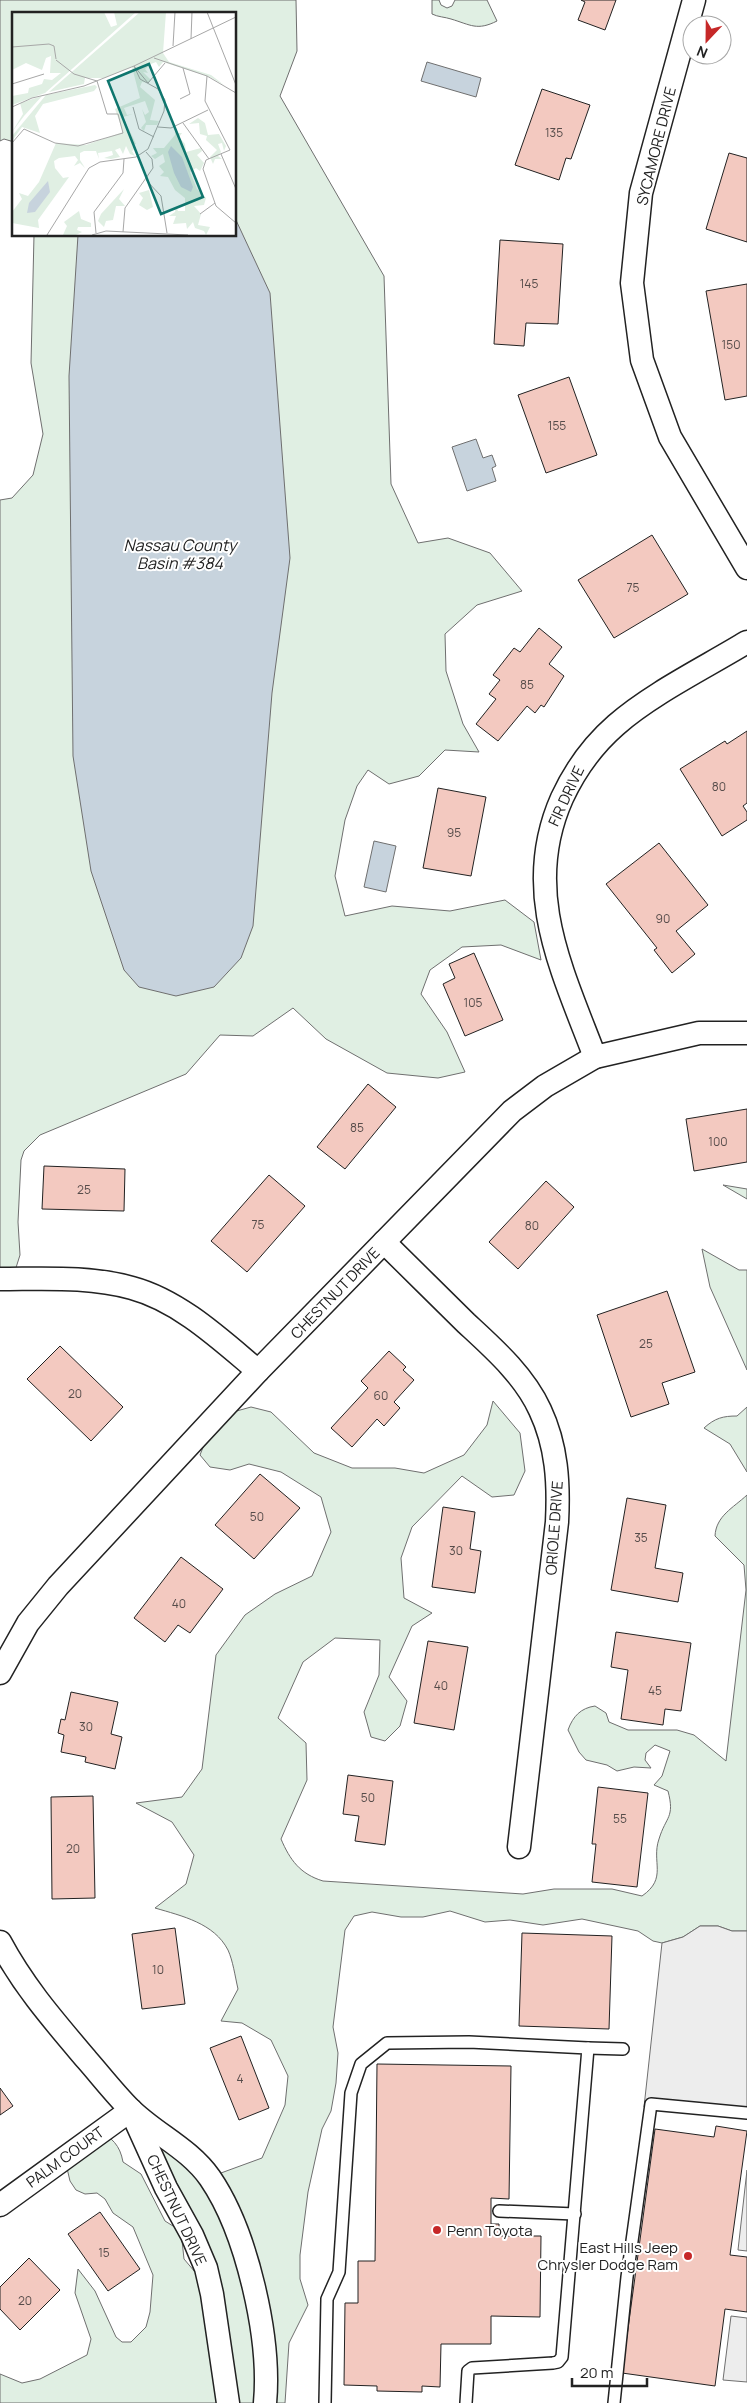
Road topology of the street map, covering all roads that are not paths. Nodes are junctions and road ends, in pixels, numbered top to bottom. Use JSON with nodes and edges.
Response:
{"nodes":[{"id":1,"x":694,"y":0,"type":"edge"},
{"id":2,"x":747,"y":568,"type":"edge"},
{"id":3,"x":747,"y":642,"type":"edge"},
{"id":4,"x":747,"y":1033,"type":"edge"},
{"id":5,"x":595,"y":1057,"type":"junction"},
{"id":6,"x":384,"y":1242,"type":"junction"},
{"id":7,"x":0,"y":1279,"type":"edge"},
{"id":8,"x":258,"y":1371,"type":"junction"},
{"id":9,"x":0,"y":1673,"type":"edge"},
{"id":10,"x":519,"y":1847,"type":"dead end"},
{"id":11,"x":0,"y":1942,"type":"edge"},
{"id":12,"x":588,"y":2048,"type":"junction"},
{"id":13,"x":623,"y":2049,"type":"dead end"},
{"id":14,"x":130,"y":2110,"type":"junction"},
{"id":15,"x":747,"y":2113,"type":"edge"},
{"id":16,"x":0,"y":2205,"type":"edge"},
{"id":17,"x":499,"y":2211,"type":"dead end"},
{"id":18,"x":575,"y":2214,"type":"junction"},
{"id":19,"x":228,"y":2403,"type":"edge"},
{"id":20,"x":265,"y":2403,"type":"edge"},
{"id":21,"x":325,"y":2403,"type":"edge"},
{"id":22,"x":466,"y":2403,"type":"edge"},
{"id":23,"x":614,"y":2403,"type":"edge"}],
"edges":[{"from":1,"to":2,"type":"street","name":"SYCAMORE DRIVE"},
{"from":3,"to":5,"type":"street","name":"FIR DRIVE"},
{"from":4,"to":5,"type":"street","name":"CHESTNUT DRIVE"},
{"from":5,"to":6,"type":"street","name":"CHESTNUT DRIVE"},
{"from":6,"to":8,"type":"street","name":"CHESTNUT DRIVE"},
{"from":6,"to":10,"type":"street","name":"ORIOLE DRIVE"},
{"from":7,"to":8,"type":"street"},
{"from":8,"to":9,"type":"street","name":"CHESTNUT DRIVE"},
{"from":11,"to":14,"type":"street","name":"CHESTNUT DRIVE"},
{"from":12,"to":13,"type":"lane"},
{"from":12,"to":18,"type":"lane"},
{"from":12,"to":21,"type":"lane"},
{"from":14,"to":16,"type":"street","name":"PALM COURT"},
{"from":14,"to":19,"type":"street","name":"CHESTNUT DRIVE"},
{"from":14,"to":20,"type":"street","name":"CHESTNUT DRIVE"},
{"from":15,"to":23,"type":"lane"},
{"from":17,"to":18,"type":"lane"},
{"from":18,"to":22,"type":"lane"}]}
